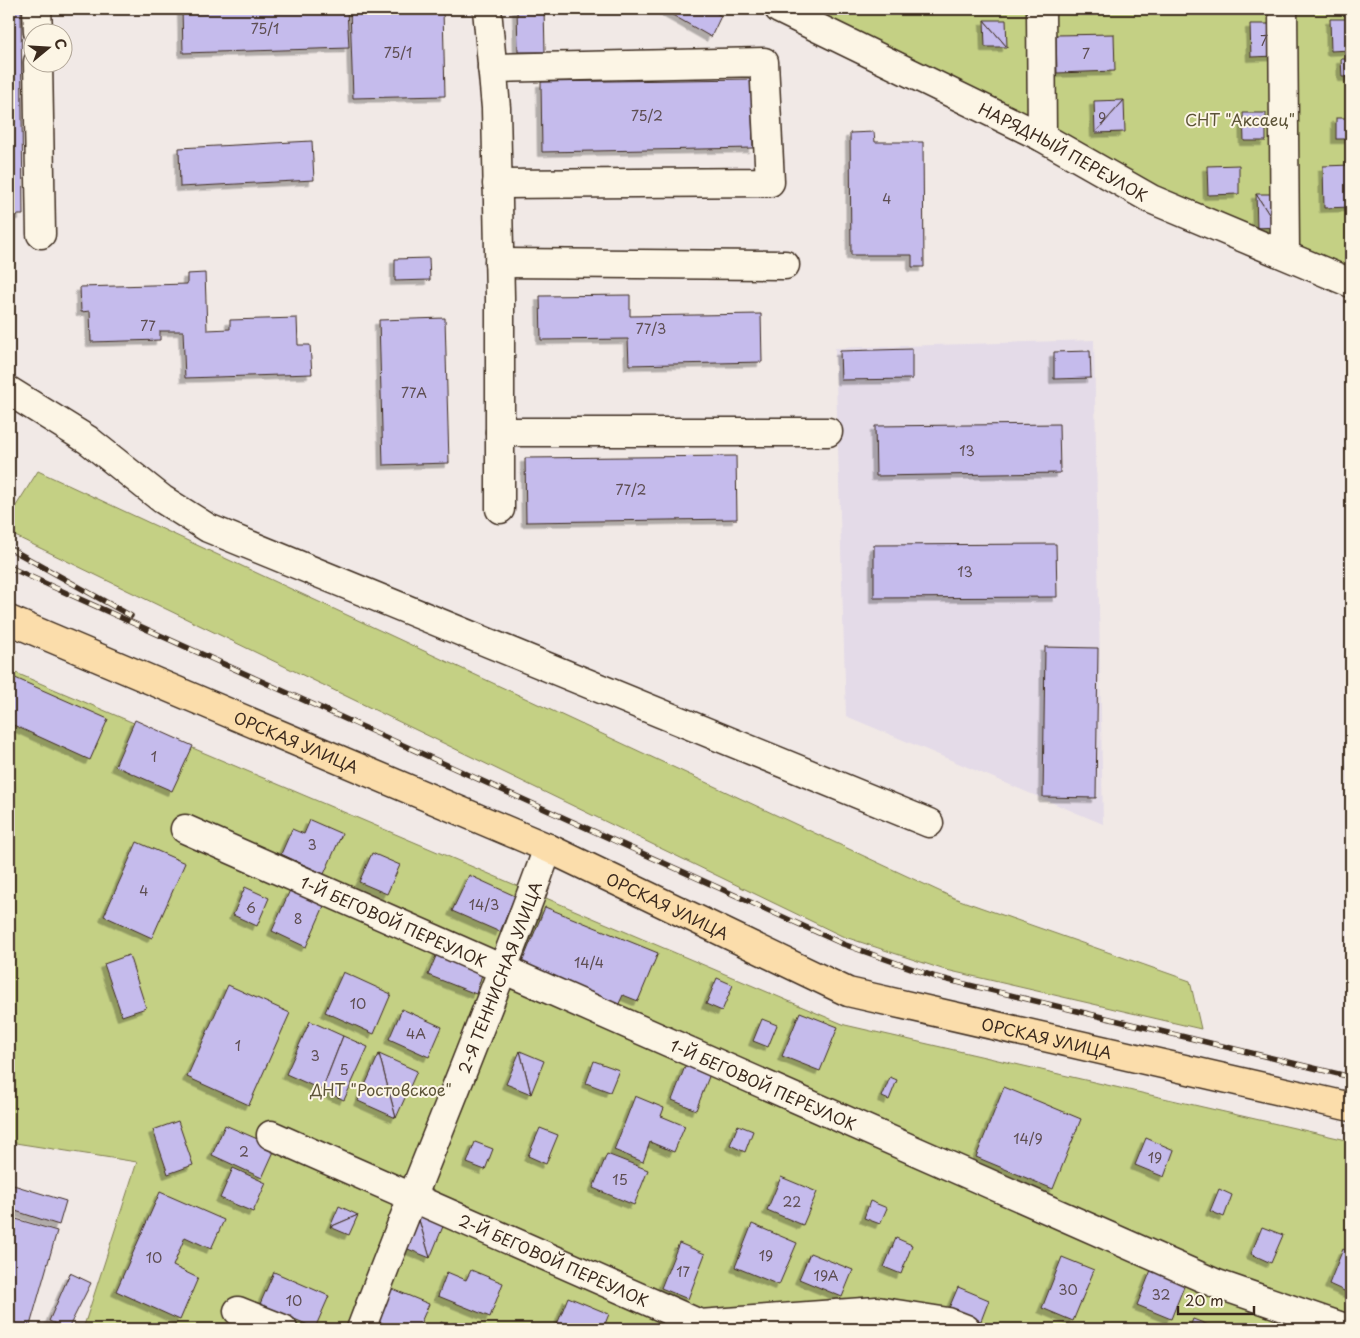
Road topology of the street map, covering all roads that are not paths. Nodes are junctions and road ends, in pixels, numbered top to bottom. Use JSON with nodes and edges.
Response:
{"nodes":[{"id":1,"x":37,"y":9,"type":"edge"},
{"id":2,"x":487,"y":9,"type":"edge"},
{"id":3,"x":779,"y":9,"type":"edge"},
{"id":4,"x":1041,"y":9,"type":"edge"},
{"id":5,"x":1283,"y":9,"type":"edge"},
{"id":6,"x":38,"y":22,"type":"edge"},
{"id":7,"x":492,"y":68,"type":"junction"},
{"id":8,"x":38,"y":72,"type":"edge"},
{"id":9,"x":1042,"y":137,"type":"junction"},
{"id":10,"x":498,"y":184,"type":"junction"},
{"id":11,"x":41,"y":234,"type":"dead end"},
{"id":12,"x":1285,"y":253,"type":"junction"},
{"id":13,"x":499,"y":263,"type":"junction"},
{"id":14,"x":785,"y":265,"type":"dead end"},
{"id":15,"x":1351,"y":283,"type":"edge"},
{"id":16,"x":9,"y":391,"type":"edge"},
{"id":17,"x":500,"y":432,"type":"junction"},
{"id":18,"x":828,"y":432,"type":"dead end"},
{"id":19,"x":500,"y":509,"type":"dead end"},
{"id":20,"x":9,"y":620,"type":"edge"},
{"id":21,"x":929,"y":822,"type":"dead end"},
{"id":22,"x":184,"y":828,"type":"dead end"},
{"id":23,"x":548,"y":848,"type":"junction"},
{"id":24,"x":504,"y":970,"type":"junction"},
{"id":25,"x":1351,"y":1108,"type":"edge"},
{"id":26,"x":271,"y":1135,"type":"dead end"},
{"id":27,"x":411,"y":1196,"type":"junction"},
{"id":28,"x":238,"y":1311,"type":"dead end"},
{"id":29,"x":874,"y":1320,"type":"edge"},
{"id":30,"x":283,"y":1329,"type":"edge"},
{"id":31,"x":361,"y":1329,"type":"edge"},
{"id":32,"x":966,"y":1329,"type":"edge"},
{"id":33,"x":1348,"y":1329,"type":"edge"}],
"edges":[{"from":1,"to":6,"type":"street"},
{"from":2,"to":7,"type":"street"},
{"from":3,"to":9,"type":"street","name":"НАРЯДНЫЙ ПЕРЕУЛОК"},
{"from":4,"to":9,"type":"street"},
{"from":5,"to":12,"type":"street"},
{"from":7,"to":10,"type":"street"},
{"from":7,"to":10,"type":"street"},
{"from":8,"to":11,"type":"street"},
{"from":9,"to":12,"type":"street","name":"НАРЯДНЫЙ ПЕРЕУЛОК"},
{"from":10,"to":13,"type":"street"},
{"from":12,"to":15,"type":"street","name":"НАРЯДНЫЙ ПЕРЕУЛОК"},
{"from":13,"to":14,"type":"street"},
{"from":13,"to":17,"type":"street"},
{"from":16,"to":21,"type":"street"},
{"from":17,"to":18,"type":"street"},
{"from":17,"to":19,"type":"street"},
{"from":20,"to":23,"type":"main road","name":"ОРСКАЯ УЛИЦА"},
{"from":22,"to":24,"type":"street","name":"1-Й БЕГОВОЙ ПЕРЕУЛОК"},
{"from":23,"to":24,"type":"street","name":"2-Я ТЕННИСНАЯ УЛИЦА"},
{"from":23,"to":25,"type":"main road","name":"ОРСКАЯ УЛИЦА"},
{"from":24,"to":27,"type":"street","name":"2-Я ТЕННИСНАЯ УЛИЦА"},
{"from":24,"to":33,"type":"street","name":"1-Й БЕГОВОЙ ПЕРЕУЛОК"},
{"from":26,"to":27,"type":"street","name":"2-Й БЕГОВОЙ ПЕРЕУЛОК"},
{"from":27,"to":29,"type":"street","name":"2-Й БЕГОВОЙ ПЕРЕУЛОК"},
{"from":27,"to":31,"type":"street","name":"2-Я ТЕННИСНАЯ УЛИЦА"},
{"from":28,"to":30,"type":"street"},
{"from":29,"to":32,"type":"street","name":"2-Й БЕГОВОЙ ПЕРЕУЛОК"}]}
